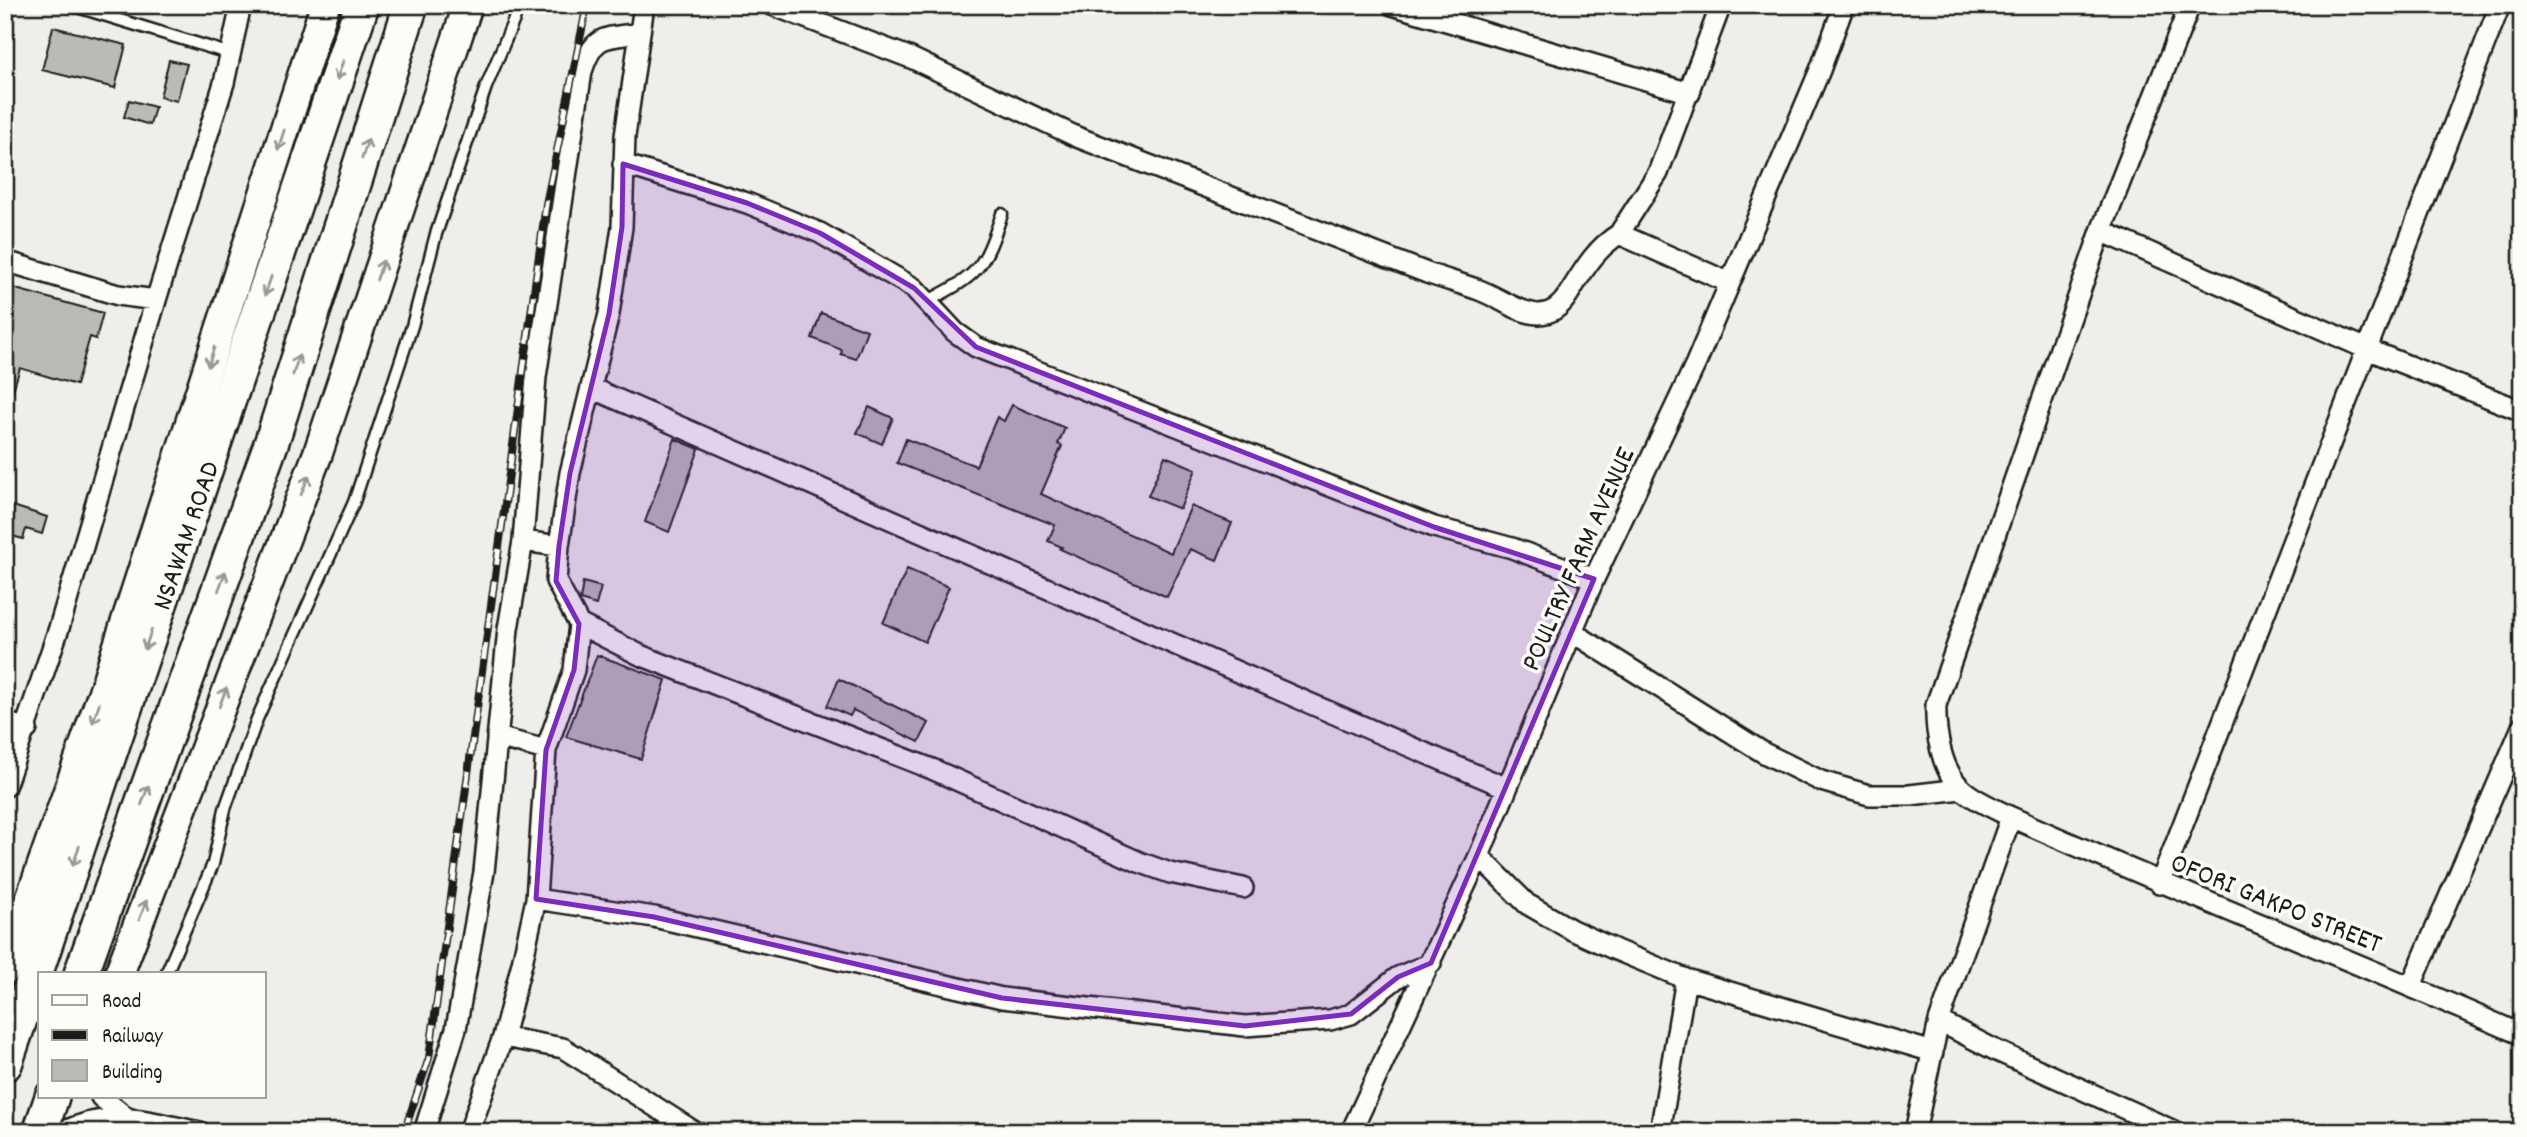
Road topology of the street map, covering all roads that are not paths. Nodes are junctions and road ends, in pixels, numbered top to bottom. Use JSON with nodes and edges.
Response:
{"nodes":[{"id":1,"x":71,"y":5,"type":"edge"},
{"id":2,"x":240,"y":5,"type":"edge"},
{"id":3,"x":325,"y":5,"type":"edge"},
{"id":4,"x":362,"y":5,"type":"edge"},
{"id":5,"x":411,"y":5,"type":"edge"},
{"id":6,"x":468,"y":5,"type":"edge"},
{"id":7,"x":520,"y":5,"type":"edge"},
{"id":8,"x":644,"y":5,"type":"edge"},
{"id":9,"x":772,"y":5,"type":"edge"},
{"id":10,"x":1392,"y":5,"type":"edge"},
{"id":11,"x":1721,"y":5,"type":"edge"},
{"id":12,"x":1844,"y":5,"type":"edge"},
{"id":13,"x":2190,"y":5,"type":"edge"},
{"id":14,"x":2500,"y":5,"type":"edge"},
{"id":15,"x":640,"y":33,"type":"junction"},
{"id":16,"x":232,"y":54,"type":"junction"},
{"id":17,"x":1690,"y":93,"type":"junction"},
{"id":18,"x":623,"y":164,"type":"junction"},
{"id":19,"x":1002,"y":214,"type":"dead end"},
{"id":20,"x":2101,"y":231,"type":"junction"},
{"id":21,"x":1619,"y":234,"type":"junction"},
{"id":22,"x":5,"y":261,"type":"edge"},
{"id":23,"x":1730,"y":283,"type":"junction"},
{"id":24,"x":156,"y":300,"type":"junction"},
{"id":25,"x":928,"y":301,"type":"junction"},
{"id":26,"x":2369,"y":350,"type":"junction"},
{"id":27,"x":591,"y":388,"type":"junction"},
{"id":28,"x":2522,"y":411,"type":"edge"},
{"id":29,"x":523,"y":541,"type":"junction"},
{"id":30,"x":559,"y":546,"type":"junction"},
{"id":31,"x":1594,"y":579,"type":"junction"},
{"id":32,"x":579,"y":624,"type":"junction"},
{"id":33,"x":1572,"y":632,"type":"junction"},
{"id":34,"x":5,"y":722,"type":"edge"},
{"id":35,"x":2522,"y":727,"type":"edge"},
{"id":36,"x":27,"y":729,"type":"junction"},
{"id":37,"x":497,"y":737,"type":"junction"},
{"id":38,"x":546,"y":750,"type":"junction"},
{"id":39,"x":5,"y":787,"type":"edge"},
{"id":40,"x":1505,"y":787,"type":"junction"},
{"id":41,"x":1961,"y":789,"type":"junction"},
{"id":42,"x":2011,"y":817,"type":"junction"},
{"id":43,"x":1479,"y":856,"type":"junction"},
{"id":44,"x":2160,"y":884,"type":"junction"},
{"id":45,"x":1243,"y":888,"type":"dead end"},
{"id":46,"x":536,"y":899,"type":"junction"},
{"id":47,"x":1431,"y":963,"type":"junction"},
{"id":48,"x":5,"y":970,"type":"edge"},
{"id":49,"x":82,"y":972,"type":"edge"},
{"id":50,"x":120,"y":972,"type":"edge"},
{"id":51,"x":167,"y":972,"type":"edge"},
{"id":52,"x":1686,"y":979,"type":"junction"},
{"id":53,"x":2411,"y":986,"type":"junction"},
{"id":54,"x":1939,"y":1021,"type":"junction"},
{"id":55,"x":2522,"y":1035,"type":"edge"},
{"id":56,"x":503,"y":1037,"type":"junction"},
{"id":57,"x":1933,"y":1052,"type":"junction"},
{"id":58,"x":5,"y":1064,"type":"edge"},
{"id":59,"x":52,"y":1098,"type":"edge"},
{"id":60,"x":102,"y":1098,"type":"edge"},
{"id":61,"x":127,"y":1118,"type":"junction"},
{"id":62,"x":2168,"y":1130,"type":"edge"},
{"id":63,"x":40,"y":1132,"type":"edge"},
{"id":64,"x":62,"y":1132,"type":"edge"},
{"id":65,"x":200,"y":1132,"type":"edge"},
{"id":66,"x":424,"y":1132,"type":"edge"},
{"id":67,"x":468,"y":1132,"type":"edge"},
{"id":68,"x":695,"y":1132,"type":"edge"},
{"id":69,"x":1351,"y":1132,"type":"edge"},
{"id":70,"x":1660,"y":1132,"type":"edge"},
{"id":71,"x":1914,"y":1132,"type":"edge"}],
"edges":[{"from":1,"to":16,"type":"lane"},
{"from":2,"to":16,"type":"street"},
{"from":3,"to":48,"type":"main road","one_way":true},
{"from":4,"to":58,"type":"highway","name":"NSAWAM ROAD","one_way":true},
{"from":49,"to":5,"type":"highway","name":"NSAWAM ROAD","one_way":true},
{"from":50,"to":6,"type":"main road","one_way":true},
{"from":7,"to":51,"type":"lane"},
{"from":8,"to":15,"type":"street"},
{"from":9,"to":21,"type":"street"},
{"from":10,"to":17,"type":"street"},
{"from":11,"to":17,"type":"street"},
{"from":12,"to":23,"type":"street","name":"POULTRY FARM AVENUE"},
{"from":13,"to":20,"type":"street"},
{"from":14,"to":26,"type":"street"},
{"from":15,"to":18,"type":"street"},
{"from":15,"to":29,"type":"street"},
{"from":16,"to":24,"type":"street"},
{"from":17,"to":21,"type":"street"},
{"from":18,"to":25,"type":"street"},
{"from":18,"to":27,"type":"street"},
{"from":19,"to":25,"type":"lane"},
{"from":20,"to":26,"type":"street"},
{"from":20,"to":41,"type":"street"},
{"from":21,"to":23,"type":"street"},
{"from":22,"to":24,"type":"street"},
{"from":23,"to":31,"type":"street","name":"POULTRY FARM AVENUE"},
{"from":24,"to":36,"type":"street"},
{"from":25,"to":31,"type":"street"},
{"from":26,"to":28,"type":"street"},
{"from":26,"to":44,"type":"street"},
{"from":27,"to":30,"type":"street"},
{"from":27,"to":40,"type":"street"},
{"from":29,"to":30,"type":"street"},
{"from":29,"to":37,"type":"street"},
{"from":30,"to":32,"type":"street"},
{"from":31,"to":33,"type":"street","name":"POULTRY FARM AVENUE"},
{"from":32,"to":38,"type":"street"},
{"from":32,"to":45,"type":"street"},
{"from":33,"to":40,"type":"street","name":"POULTRY FARM AVENUE"},
{"from":33,"to":41,"type":"street"},
{"from":34,"to":36,"type":"street"},
{"from":35,"to":53,"type":"street"},
{"from":36,"to":39,"type":"street"},
{"from":37,"to":38,"type":"street"},
{"from":37,"to":66,"type":"street"},
{"from":38,"to":46,"type":"street"},
{"from":40,"to":43,"type":"street","name":"POULTRY FARM AVENUE"},
{"from":41,"to":42,"type":"street","name":"OFORI GAKPO STREET"},
{"from":42,"to":44,"type":"street","name":"OFORI GAKPO STREET"},
{"from":42,"to":54,"type":"street"},
{"from":43,"to":47,"type":"street","name":"POULTRY FARM AVENUE"},
{"from":43,"to":52,"type":"street"},
{"from":44,"to":53,"type":"street","name":"OFORI GAKPO STREET"},
{"from":46,"to":47,"type":"street"},
{"from":46,"to":56,"type":"street"},
{"from":47,"to":69,"type":"street","name":"POULTRY FARM AVENUE"},
{"from":52,"to":57,"type":"street"},
{"from":52,"to":70,"type":"street"},
{"from":53,"to":55,"type":"street","name":"OFORI GAKPO STREET"},
{"from":54,"to":57,"type":"street"},
{"from":54,"to":62,"type":"street"},
{"from":56,"to":67,"type":"street"},
{"from":56,"to":68,"type":"street"},
{"from":57,"to":71,"type":"street"},
{"from":59,"to":63,"type":"highway"},
{"from":60,"to":61,"type":"street"},
{"from":61,"to":64,"type":"street"},
{"from":61,"to":65,"type":"street"}]}
